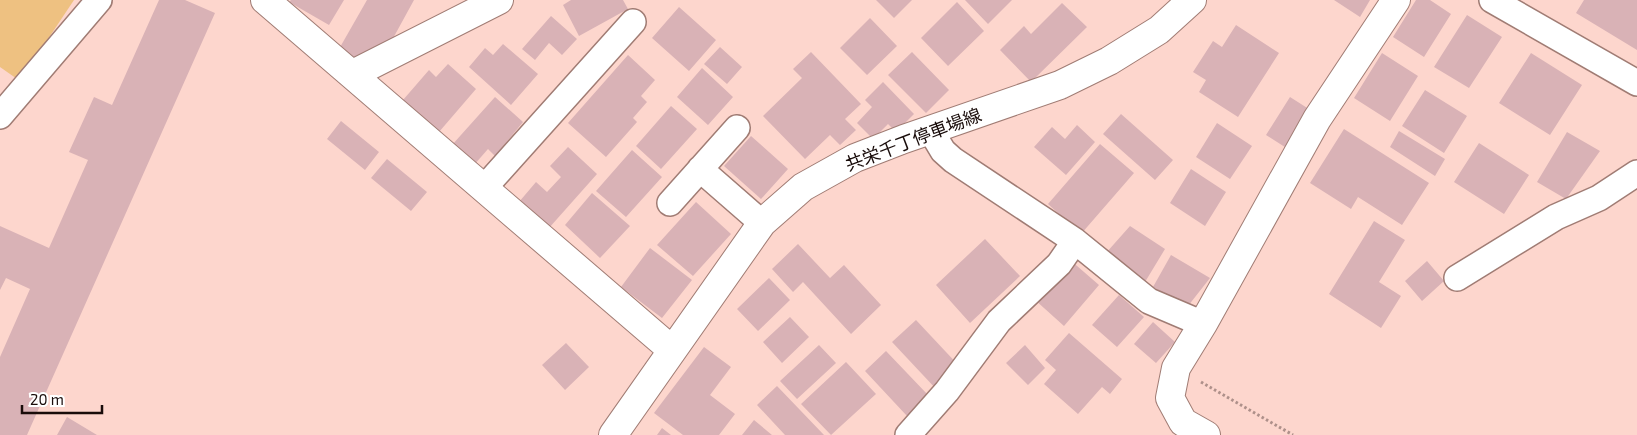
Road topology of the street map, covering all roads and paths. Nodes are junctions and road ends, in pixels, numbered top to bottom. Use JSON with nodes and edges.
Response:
{"nodes":[{"id":1,"x":99,"y":0,"type":"edge"},
{"id":2,"x":265,"y":0,"type":"edge"},
{"id":3,"x":499,"y":0,"type":"edge"},
{"id":4,"x":1192,"y":0,"type":"edge"},
{"id":5,"x":1396,"y":0,"type":"edge"},
{"id":6,"x":1492,"y":0,"type":"edge"},
{"id":7,"x":633,"y":22,"type":"dead end"},
{"id":8,"x":353,"y":74,"type":"junction"},
{"id":9,"x":1637,"y":83,"type":"edge"},
{"id":10,"x":0,"y":116,"type":"edge"},
{"id":11,"x":737,"y":128,"type":"dead end"},
{"id":12,"x":931,"y":130,"type":"junction"},
{"id":13,"x":700,"y":169,"type":"junction"},
{"id":14,"x":1637,"y":173,"type":"edge"},
{"id":15,"x":484,"y":188,"type":"junction"},
{"id":16,"x":670,"y":203,"type":"dead end"},
{"id":17,"x":762,"y":223,"type":"junction"},
{"id":18,"x":1075,"y":241,"type":"junction"},
{"id":19,"x":1457,"y":278,"type":"dead end"},
{"id":20,"x":1203,"y":324,"type":"junction"},
{"id":21,"x":672,"y":350,"type":"junction"},
{"id":22,"x":1176,"y":368,"type":"junction"},
{"id":23,"x":1178,"y":428,"type":"edge"},
{"id":24,"x":613,"y":435,"type":"edge"},
{"id":25,"x":908,"y":435,"type":"edge"},
{"id":26,"x":1206,"y":435,"type":"edge"},
{"id":27,"x":1293,"y":435,"type":"edge"}],
"edges":[{"from":1,"to":10,"type":"street"},
{"from":2,"to":8,"type":"street"},
{"from":3,"to":8,"type":"street"},
{"from":4,"to":12,"type":"street","name":"共栄千丁停車場線"},
{"from":5,"to":20,"type":"street"},
{"from":6,"to":9,"type":"street"},
{"from":7,"to":15,"type":"street"},
{"from":8,"to":15,"type":"street"},
{"from":11,"to":13,"type":"street"},
{"from":12,"to":17,"type":"street","name":"共栄千丁停車場線"},
{"from":12,"to":18,"type":"street"},
{"from":13,"to":16,"type":"street"},
{"from":13,"to":17,"type":"street"},
{"from":14,"to":19,"type":"street"},
{"from":15,"to":21,"type":"street"},
{"from":17,"to":21,"type":"street","name":"共栄千丁停車場線"},
{"from":18,"to":20,"type":"street"},
{"from":18,"to":25,"type":"street"},
{"from":20,"to":22,"type":"street"},
{"from":21,"to":24,"type":"street","name":"共栄千丁停車場線"},
{"from":22,"to":23,"type":"street"},
{"from":22,"to":27,"type":"path"},
{"from":23,"to":26,"type":"street"}]}
